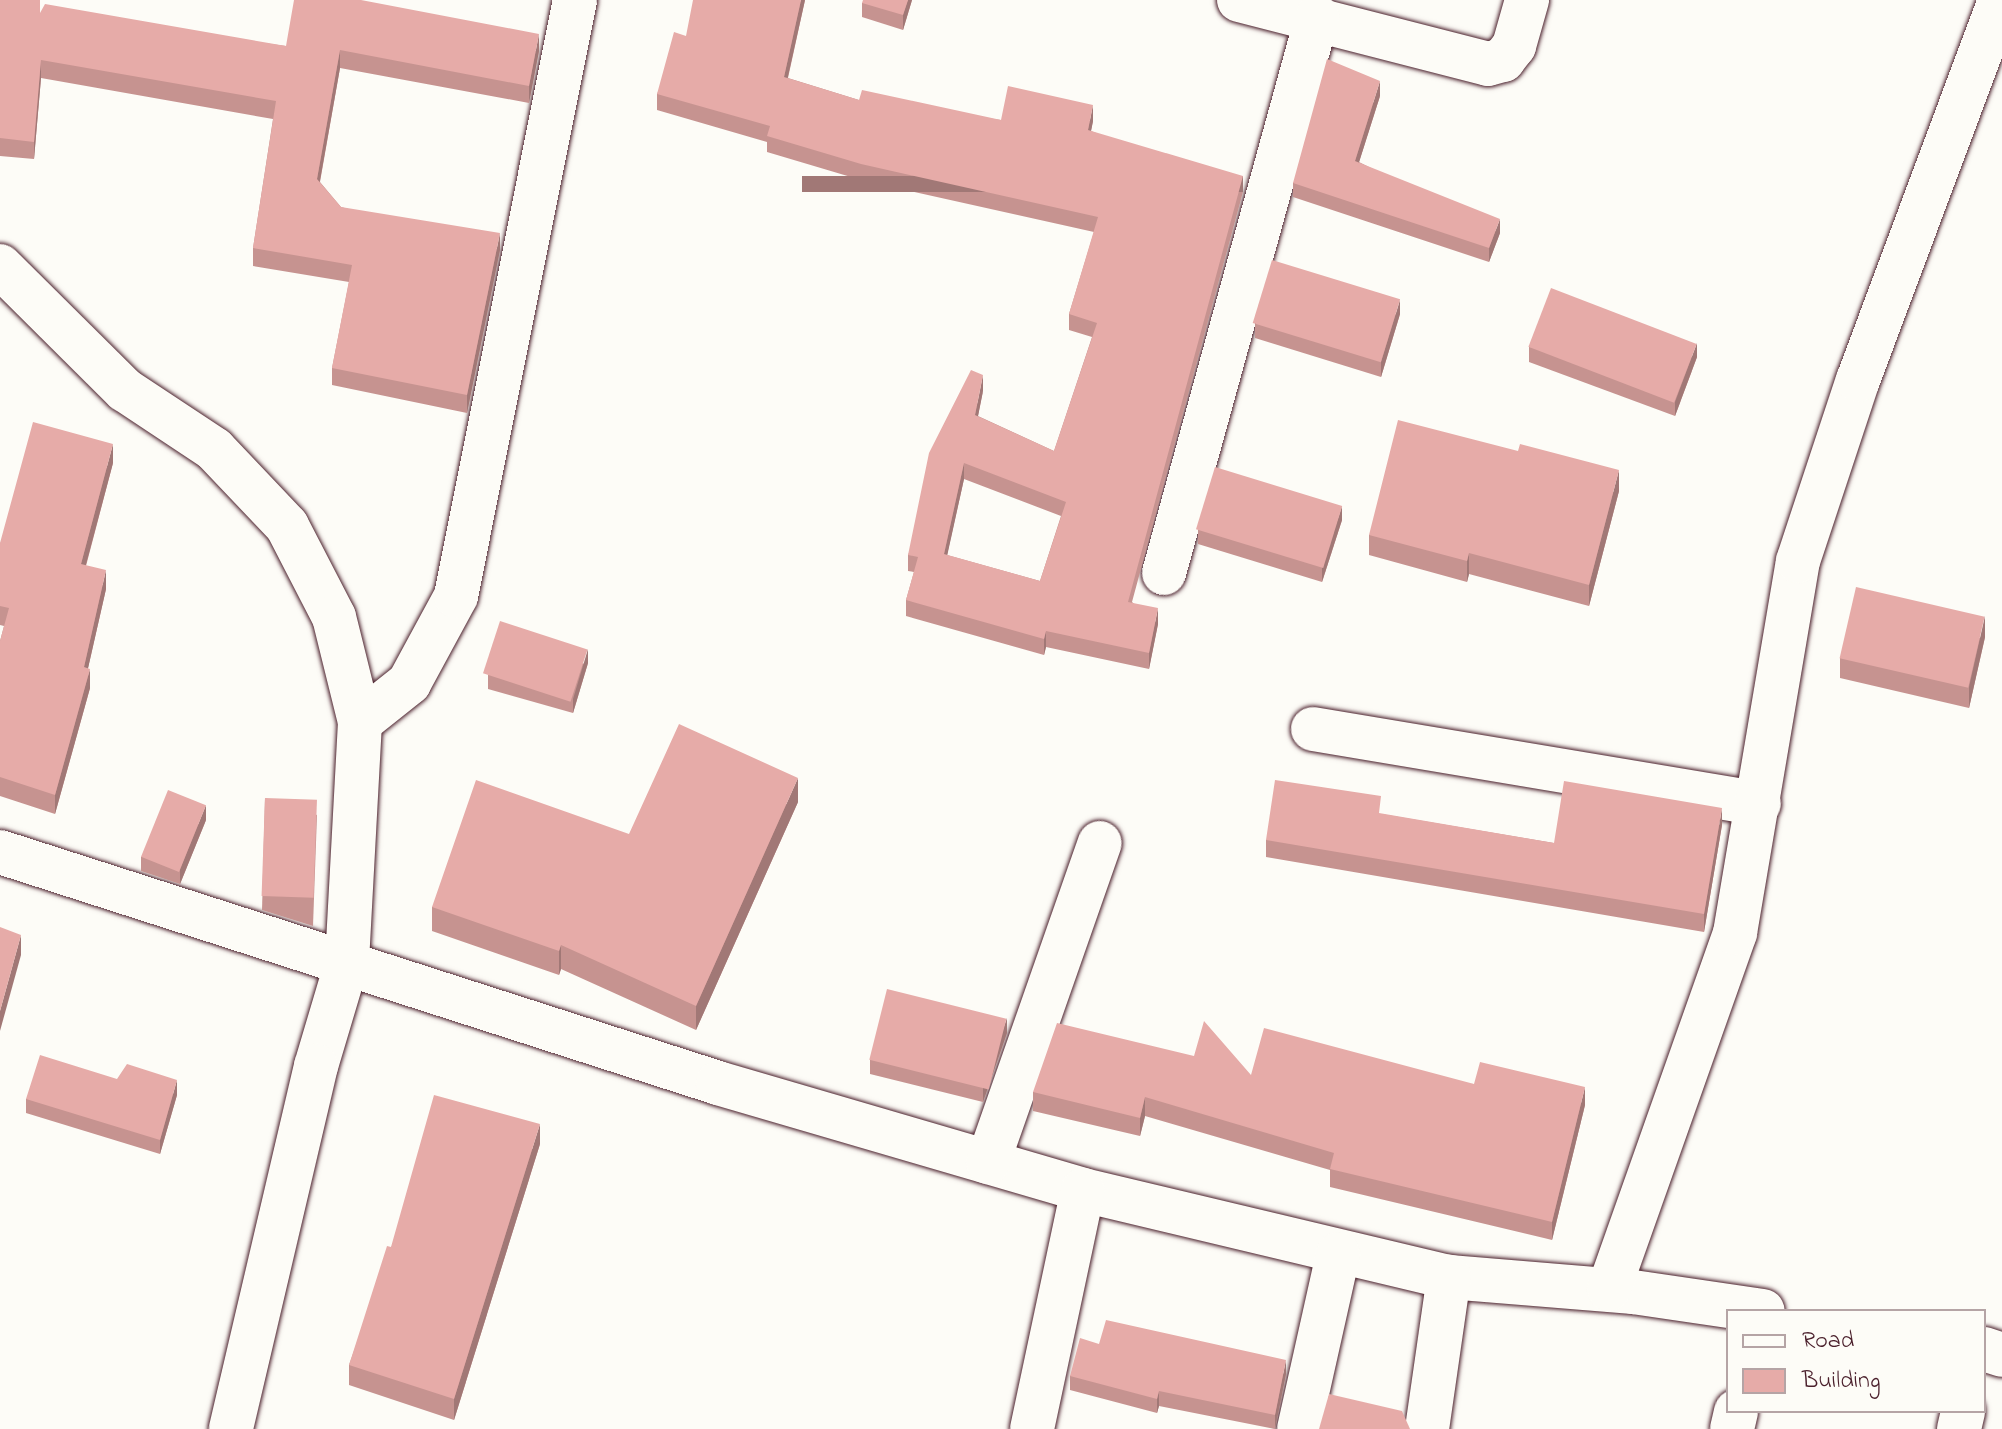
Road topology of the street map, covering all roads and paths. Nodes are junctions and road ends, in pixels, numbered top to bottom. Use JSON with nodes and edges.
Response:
{"nodes":[{"id":1,"x":575,"y":0,"type":"edge"},
{"id":2,"x":1239,"y":0,"type":"edge"},
{"id":3,"x":1527,"y":0,"type":"edge"},
{"id":4,"x":2000,"y":0,"type":"edge"},
{"id":5,"x":1317,"y":17,"type":"junction"},
{"id":6,"x":0,"y":266,"type":"edge"},
{"id":7,"x":1164,"y":573,"type":"dead end"},
{"id":8,"x":360,"y":722,"type":"junction"},
{"id":9,"x":1313,"y":729,"type":"dead end"},
{"id":10,"x":1759,"y":804,"type":"junction"},
{"id":11,"x":1100,"y":843,"type":"dead end"},
{"id":12,"x":0,"y":852,"type":"edge"},
{"id":13,"x":347,"y":962,"type":"junction"},
{"id":14,"x":988,"y":1162,"type":"junction"},
{"id":15,"x":1083,"y":1190,"type":"junction"},
{"id":16,"x":1338,"y":1254,"type":"junction"},
{"id":17,"x":1449,"y":1277,"type":"junction"},
{"id":18,"x":1609,"y":1289,"type":"junction"},
{"id":19,"x":1747,"y":1309,"type":"edge"},
{"id":20,"x":231,"y":1429,"type":"edge"},
{"id":21,"x":1032,"y":1429,"type":"edge"},
{"id":22,"x":1299,"y":1429,"type":"edge"},
{"id":23,"x":1427,"y":1429,"type":"edge"}],
"edges":[{"from":1,"to":8,"type":"street"},
{"from":2,"to":5,"type":"street"},
{"from":3,"to":5,"type":"street"},
{"from":4,"to":10,"type":"street"},
{"from":5,"to":7,"type":"street"},
{"from":6,"to":8,"type":"street"},
{"from":8,"to":13,"type":"street"},
{"from":9,"to":10,"type":"street"},
{"from":10,"to":18,"type":"street"},
{"from":11,"to":14,"type":"street"},
{"from":12,"to":13,"type":"street"},
{"from":13,"to":14,"type":"street"},
{"from":13,"to":20,"type":"street"},
{"from":14,"to":15,"type":"street"},
{"from":15,"to":16,"type":"street"},
{"from":15,"to":21,"type":"street"},
{"from":16,"to":17,"type":"street"},
{"from":16,"to":22,"type":"street"},
{"from":17,"to":18,"type":"street"},
{"from":17,"to":23,"type":"street"},
{"from":18,"to":19,"type":"street"}]}
